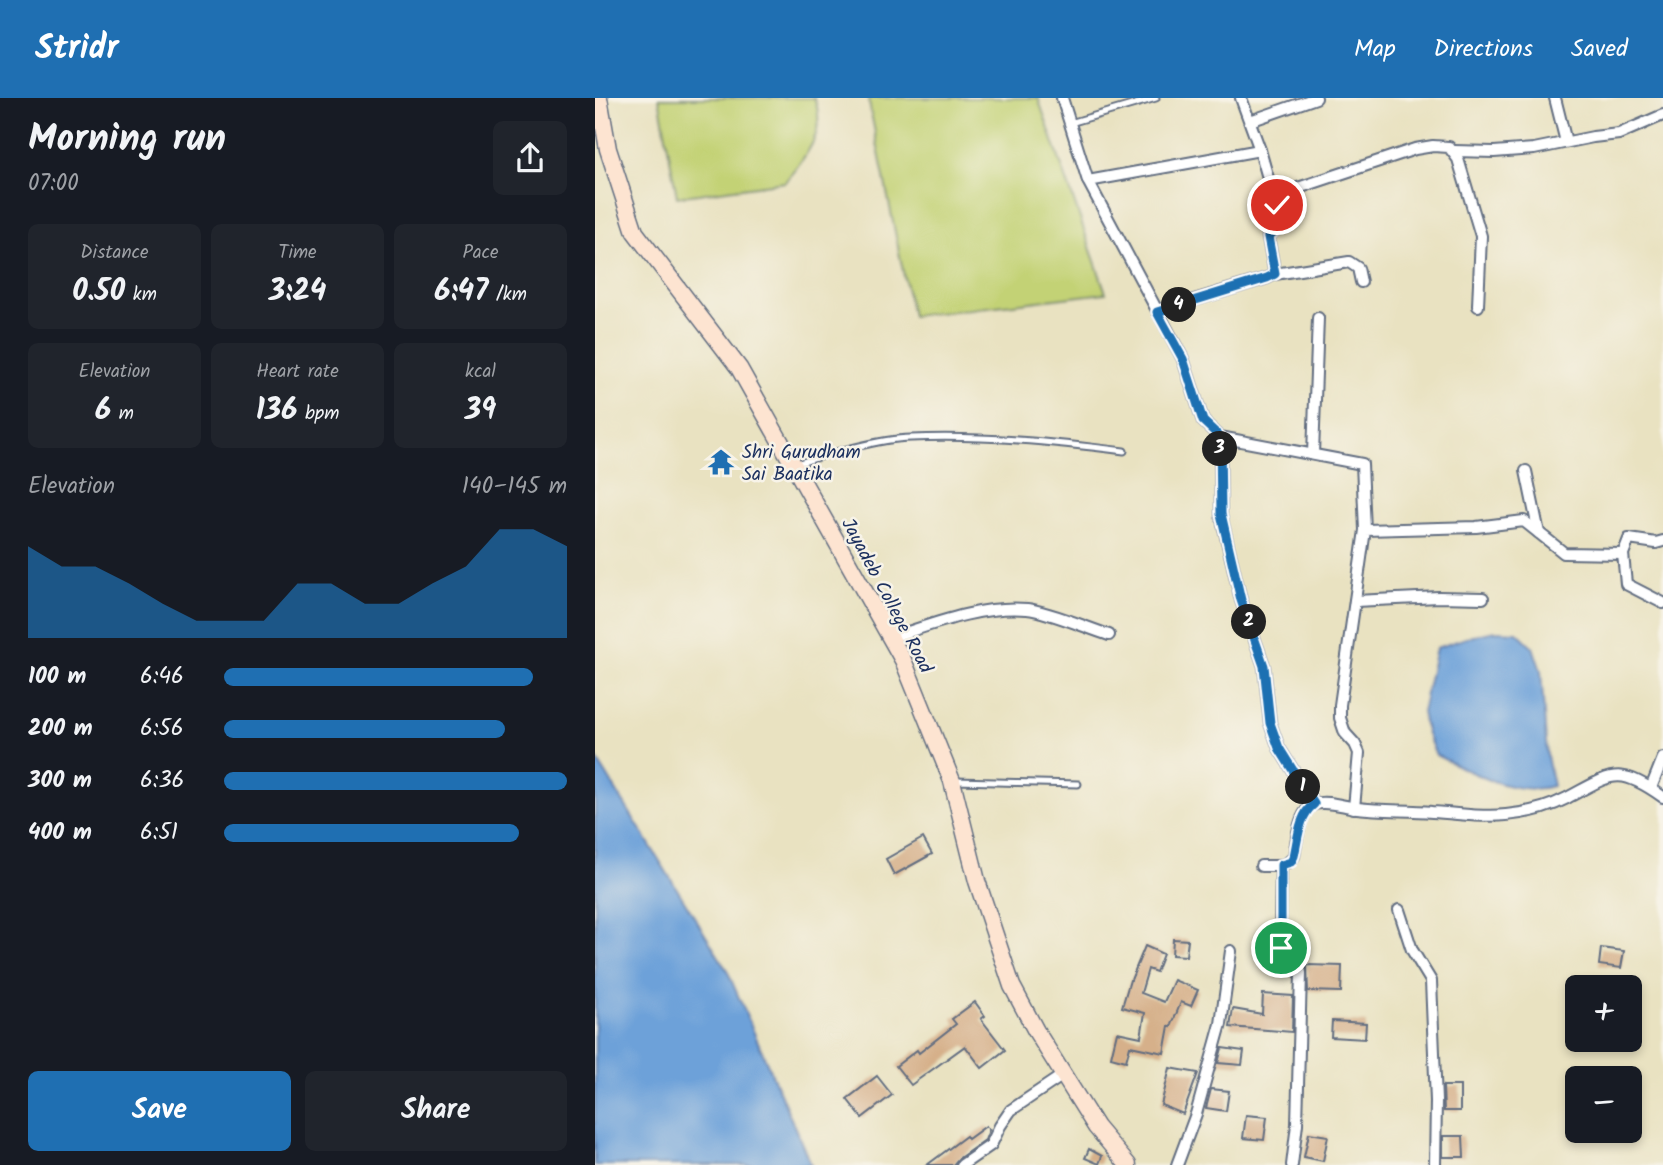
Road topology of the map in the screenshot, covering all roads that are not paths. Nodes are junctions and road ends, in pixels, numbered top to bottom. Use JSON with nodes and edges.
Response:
{"nodes":[{"id":1,"x":599,"y":98,"type":"edge"},
{"id":2,"x":1062,"y":98,"type":"edge"},
{"id":3,"x":1156,"y":98,"type":"edge"},
{"id":4,"x":1241,"y":98,"type":"edge"},
{"id":5,"x":1316,"y":98,"type":"edge"},
{"id":6,"x":1556,"y":98,"type":"edge"},
{"id":7,"x":1663,"y":115,"type":"edge"},
{"id":8,"x":1250,"y":121,"type":"junction"},
{"id":9,"x":1070,"y":123,"type":"junction"},
{"id":10,"x":1566,"y":142,"type":"junction"},
{"id":11,"x":1260,"y":150,"type":"junction"},
{"id":12,"x":1454,"y":151,"type":"junction"},
{"id":13,"x":1088,"y":181,"type":"junction"},
{"id":14,"x":1275,"y":196,"type":"junction"},
{"id":15,"x":1275,"y":274,"type":"junction"},
{"id":16,"x":1361,"y":282,"type":"dead end"},
{"id":17,"x":1478,"y":306,"type":"dead end"},
{"id":18,"x":1157,"y":312,"type":"junction"},
{"id":19,"x":1318,"y":318,"type":"dead end"},
{"id":20,"x":1220,"y":437,"type":"junction"},
{"id":21,"x":1124,"y":451,"type":"dead end"},
{"id":22,"x":1313,"y":454,"type":"junction"},
{"id":23,"x":793,"y":464,"type":"junction"},
{"id":24,"x":1526,"y":471,"type":"dead end"},
{"id":25,"x":1365,"y":530,"type":"junction"},
{"id":26,"x":1538,"y":533,"type":"junction"},
{"id":27,"x":1663,"y":541,"type":"edge"},
{"id":28,"x":1623,"y":554,"type":"junction"},
{"id":29,"x":1483,"y":598,"type":"dead end"},
{"id":30,"x":1355,"y":601,"type":"junction"},
{"id":31,"x":1663,"y":603,"type":"edge"},
{"id":32,"x":1109,"y":635,"type":"dead end"},
{"id":33,"x":890,"y":638,"type":"junction"},
{"id":34,"x":1663,"y":758,"type":"edge"},
{"id":35,"x":952,"y":781,"type":"junction"},
{"id":36,"x":1078,"y":784,"type":"dead end"},
{"id":37,"x":1651,"y":788,"type":"junction"},
{"id":38,"x":1663,"y":797,"type":"edge"},
{"id":39,"x":1314,"y":804,"type":"junction"},
{"id":40,"x":1354,"y":808,"type":"junction"},
{"id":41,"x":1281,"y":865,"type":"junction"},
{"id":42,"x":1261,"y":866,"type":"dead end"},
{"id":43,"x":1399,"y":910,"type":"dead end"},
{"id":44,"x":1231,"y":951,"type":"dead end"},
{"id":45,"x":1063,"y":1075,"type":"junction"},
{"id":46,"x":962,"y":1165,"type":"edge"},
{"id":47,"x":1128,"y":1165,"type":"edge"},
{"id":48,"x":1177,"y":1165,"type":"edge"},
{"id":49,"x":1292,"y":1165,"type":"edge"},
{"id":50,"x":1435,"y":1165,"type":"edge"}],
"edges":[{"from":1,"to":23,"type":"street","name":"Jayadeb College Road"},
{"from":2,"to":9,"type":"street"},
{"from":3,"to":9,"type":"lane"},
{"from":4,"to":8,"type":"street"},
{"from":5,"to":8,"type":"street"},
{"from":6,"to":10,"type":"street"},
{"from":7,"to":10,"type":"street"},
{"from":8,"to":11,"type":"street"},
{"from":9,"to":13,"type":"street"},
{"from":10,"to":12,"type":"street"},
{"from":11,"to":13,"type":"street"},
{"from":11,"to":14,"type":"street"},
{"from":12,"to":14,"type":"street"},
{"from":12,"to":17,"type":"street"},
{"from":13,"to":18,"type":"street"},
{"from":14,"to":15,"type":"street"},
{"from":15,"to":16,"type":"street"},
{"from":15,"to":18,"type":"street"},
{"from":18,"to":20,"type":"street"},
{"from":19,"to":22,"type":"street"},
{"from":20,"to":22,"type":"street"},
{"from":20,"to":39,"type":"street"},
{"from":21,"to":23,"type":"lane"},
{"from":22,"to":25,"type":"street"},
{"from":23,"to":33,"type":"street","name":"Jayadeb College Road"},
{"from":24,"to":26,"type":"street"},
{"from":25,"to":26,"type":"street"},
{"from":25,"to":30,"type":"street"},
{"from":26,"to":28,"type":"street"},
{"from":27,"to":28,"type":"street"},
{"from":28,"to":31,"type":"street"},
{"from":29,"to":30,"type":"street"},
{"from":30,"to":40,"type":"street"},
{"from":32,"to":33,"type":"street"},
{"from":33,"to":35,"type":"street","name":"Jayadeb College Road"},
{"from":34,"to":37,"type":"street"},
{"from":35,"to":36,"type":"lane"},
{"from":35,"to":45,"type":"street","name":"Jayadeb College Road"},
{"from":37,"to":38,"type":"street"},
{"from":37,"to":40,"type":"street"},
{"from":39,"to":40,"type":"street"},
{"from":39,"to":41,"type":"street"},
{"from":41,"to":42,"type":"street"},
{"from":41,"to":49,"type":"street"},
{"from":43,"to":50,"type":"street"},
{"from":44,"to":48,"type":"street"},
{"from":45,"to":46,"type":"street"},
{"from":45,"to":47,"type":"street","name":"Jayadeb College Road"}]}
